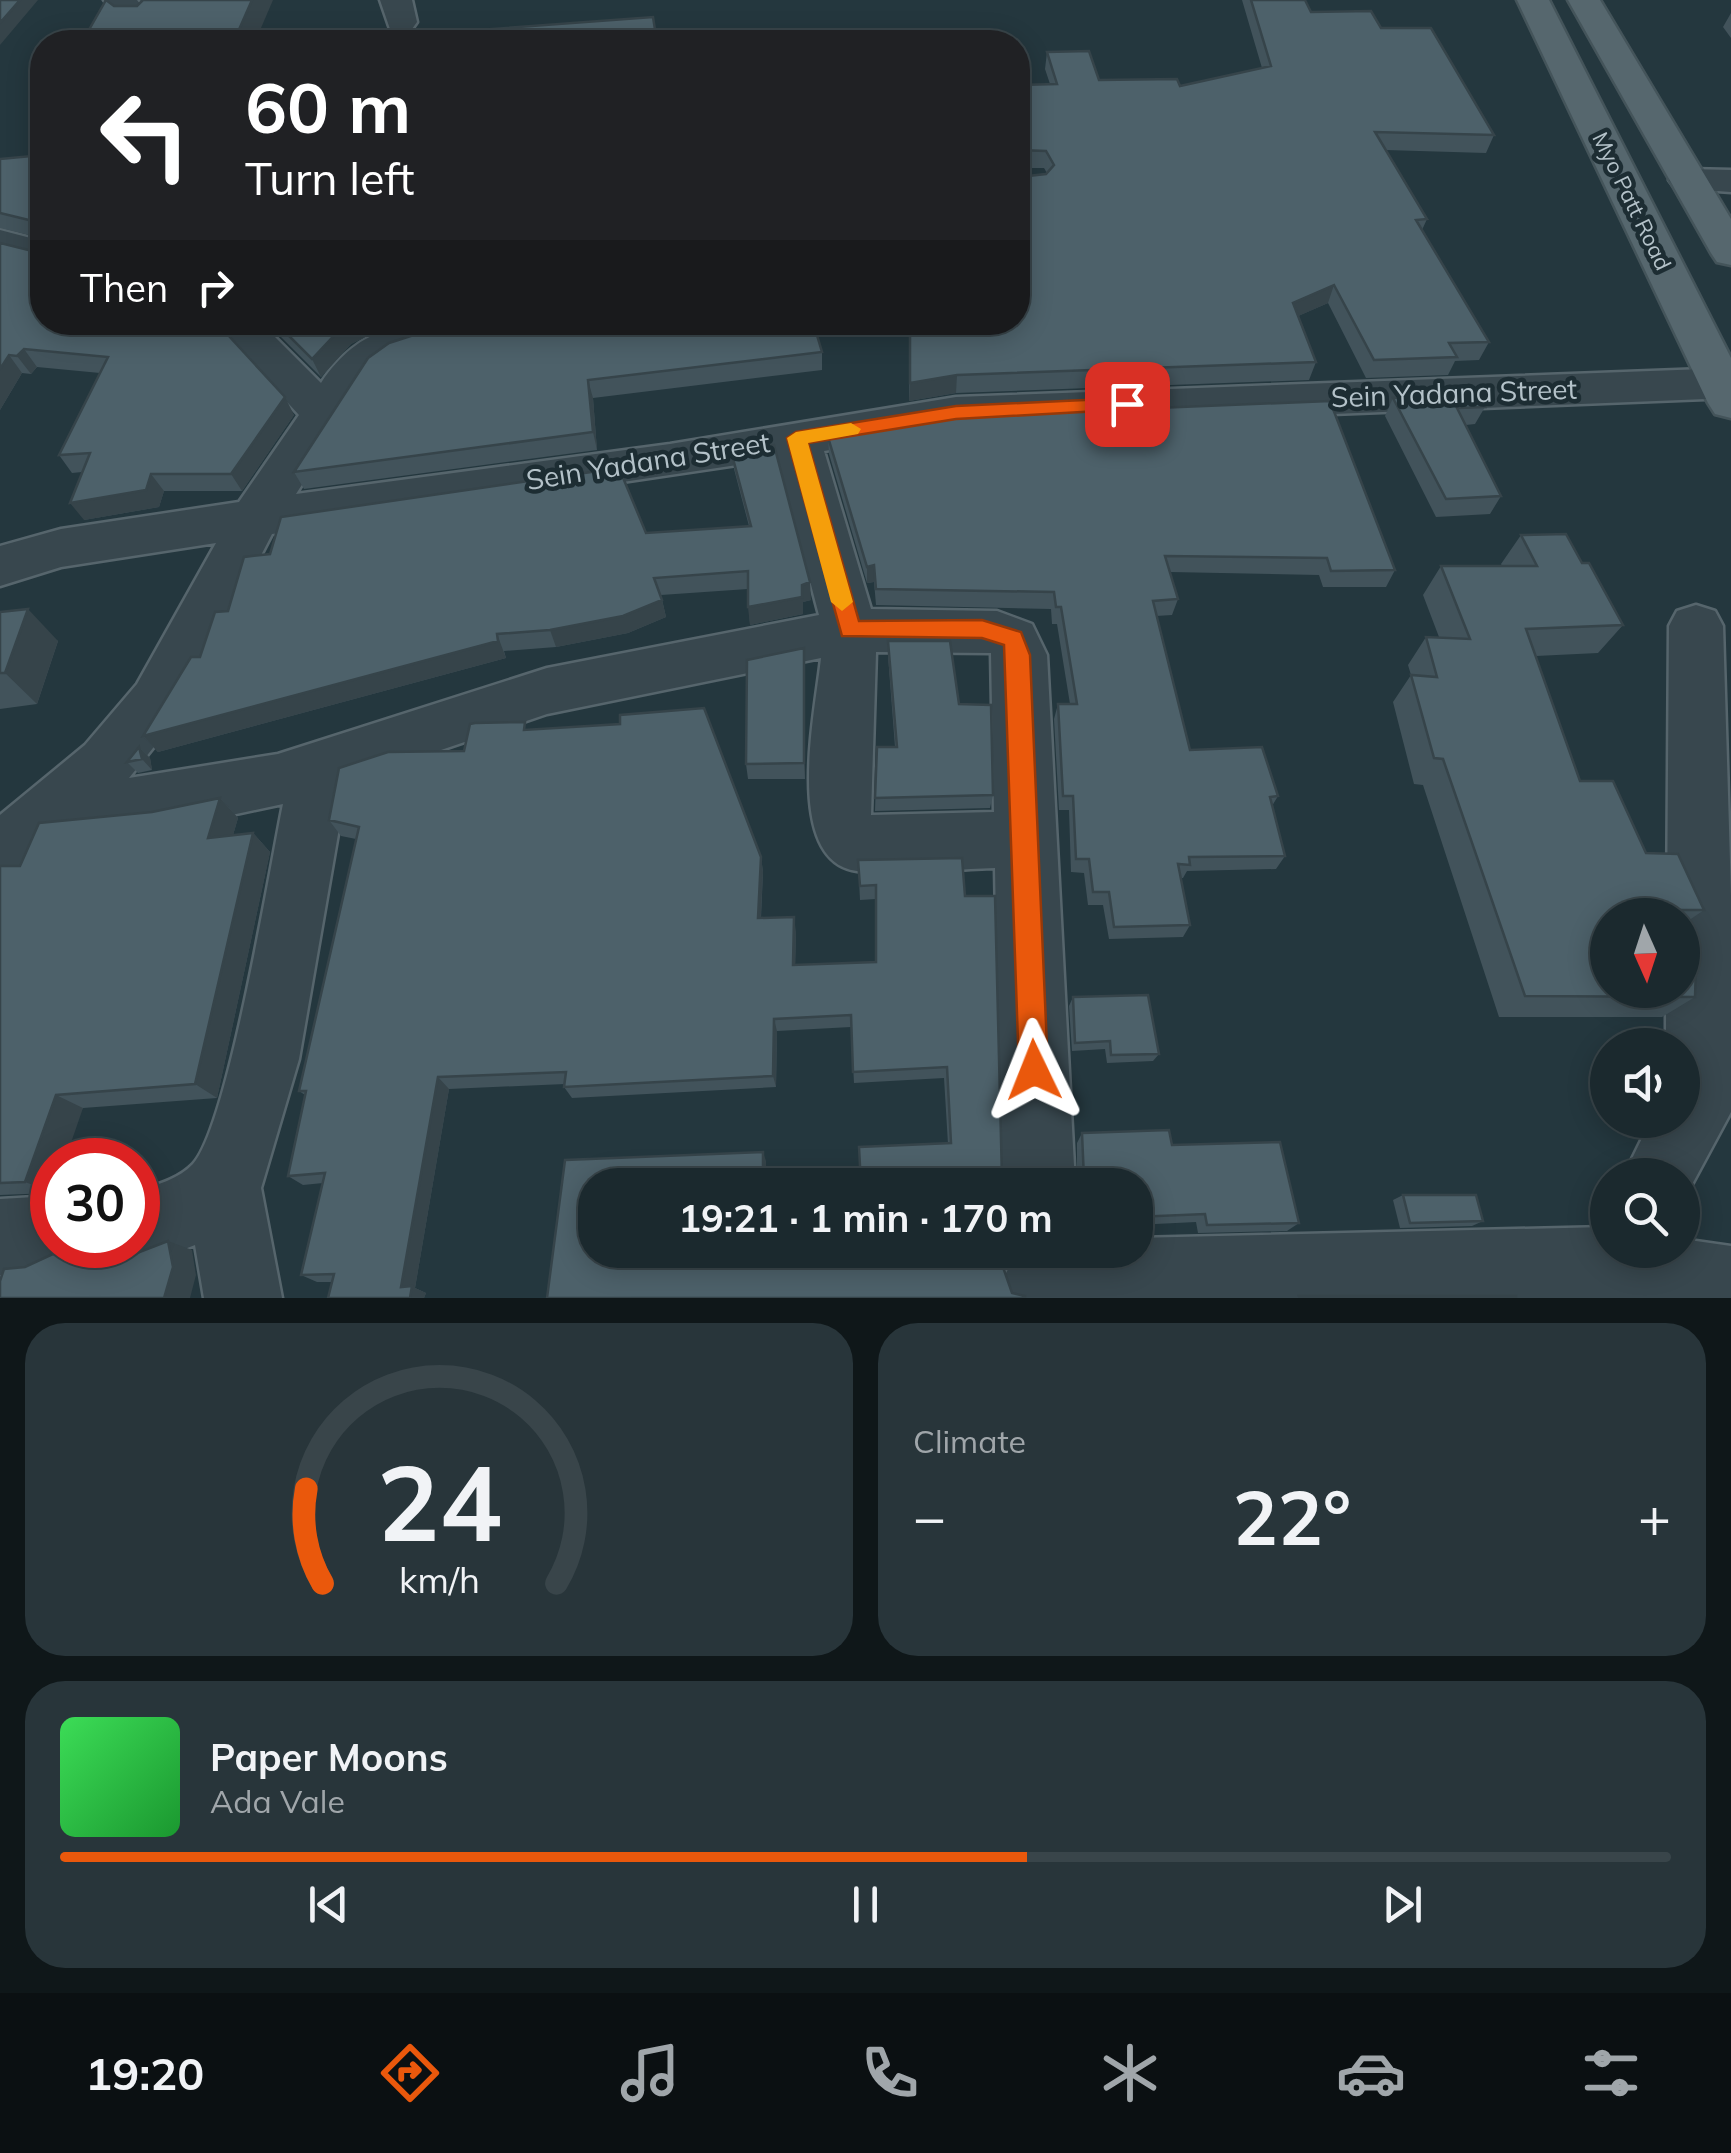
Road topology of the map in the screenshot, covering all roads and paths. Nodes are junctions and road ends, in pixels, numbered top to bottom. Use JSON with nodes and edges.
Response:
{"nodes":[{"id":1,"x":1533,"y":0,"type":"edge"},
{"id":2,"x":1584,"y":0,"type":"edge"},
{"id":3,"x":1688,"y":180,"type":"junction"},
{"id":4,"x":1731,"y":181,"type":"edge"},
{"id":5,"x":0,"y":242,"type":"edge"},
{"id":6,"x":30,"y":251,"type":"edge"},
{"id":7,"x":1731,"y":253,"type":"edge"},
{"id":8,"x":248,"y":335,"type":"edge"},
{"id":9,"x":419,"y":335,"type":"edge"},
{"id":10,"x":1728,"y":389,"type":"edge"},
{"id":11,"x":323,"y":412,"type":"junction"},
{"id":12,"x":796,"y":438,"type":"junction"},
{"id":13,"x":255,"y":517,"type":"junction"},
{"id":14,"x":0,"y":566,"type":"edge"},
{"id":15,"x":1696,"y":626,"type":"dead end"},
{"id":16,"x":850,"y":630,"type":"junction"},
{"id":17,"x":320,"y":766,"type":"junction"},
{"id":18,"x":48,"y":812,"type":"junction"},
{"id":19,"x":1025,"y":839,"type":"junction"},
{"id":20,"x":0,"y":853,"type":"edge"},
{"id":21,"x":1670,"y":1158,"type":"edge"},
{"id":22,"x":1037,"y":1168,"type":"edge"},
{"id":23,"x":224,"y":1188,"type":"junction"},
{"id":24,"x":160,"y":1221,"type":"edge"},
{"id":25,"x":30,"y":1235,"type":"edge"},
{"id":26,"x":0,"y":1237,"type":"edge"},
{"id":27,"x":1605,"y":1271,"type":"edge"},
{"id":28,"x":1042,"y":1276,"type":"edge"},
{"id":29,"x":1731,"y":1285,"type":"edge"},
{"id":30,"x":243,"y":1298,"type":"edge"}],
"edges":[{"from":1,"to":10,"type":"main road","name":"Myo Patt Road"},
{"from":2,"to":3,"type":"main road","name":"Myo Patt Road"},
{"from":3,"to":4,"type":"street"},
{"from":3,"to":7,"type":"main road","name":"Myo Patt Road"},
{"from":5,"to":6,"type":"street"},
{"from":8,"to":11,"type":"street"},
{"from":9,"to":11,"type":"street"},
{"from":10,"to":12,"type":"street","name":"Sein Yadana Street"},
{"from":11,"to":13,"type":"street"},
{"from":12,"to":13,"type":"street","name":"Sein Yadana Street"},
{"from":12,"to":16,"type":"street"},
{"from":13,"to":14,"type":"street","name":"Sein Yadana Street"},
{"from":13,"to":18,"type":"street"},
{"from":15,"to":21,"type":"street"},
{"from":16,"to":17,"type":"street"},
{"from":16,"to":19,"type":"street"},
{"from":16,"to":19,"type":"street"},
{"from":17,"to":18,"type":"street"},
{"from":17,"to":23,"type":"street"},
{"from":18,"to":20,"type":"street"},
{"from":19,"to":22,"type":"street"},
{"from":23,"to":24,"type":"street"},
{"from":23,"to":30,"type":"street"},
{"from":25,"to":26,"type":"street"},
{"from":27,"to":28,"type":"street"},
{"from":27,"to":29,"type":"street"}]}
